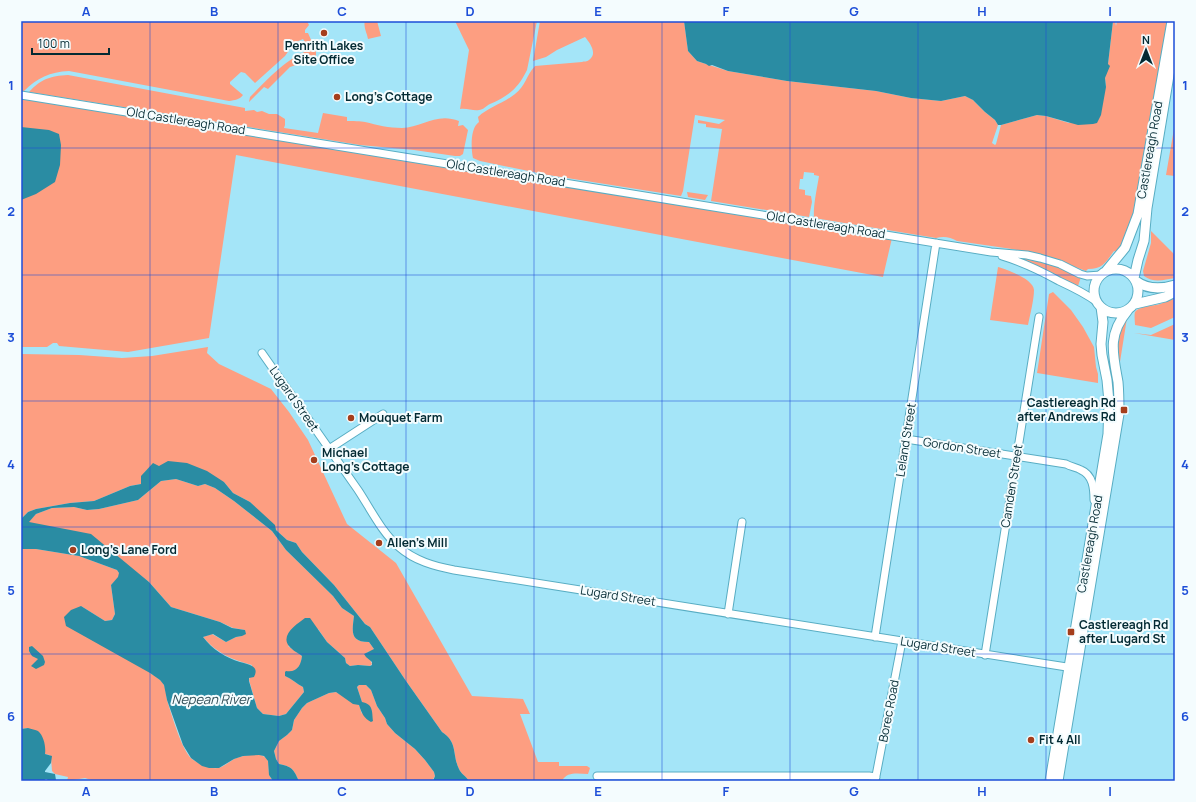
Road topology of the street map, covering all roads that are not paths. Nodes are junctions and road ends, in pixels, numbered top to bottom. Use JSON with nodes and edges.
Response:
{"nodes":[{"id":1,"x":1172,"y":21,"type":"edge"},
{"id":2,"x":1175,"y":39,"type":"edge"},
{"id":3,"x":21,"y":95,"type":"edge"},
{"id":4,"x":936,"y":243,"type":"junction"},
{"id":5,"x":991,"y":252,"type":"junction"},
{"id":6,"x":1103,"y":273,"type":"junction"},
{"id":7,"x":1135,"y":279,"type":"junction"},
{"id":8,"x":1175,"y":285,"type":"edge"},
{"id":9,"x":1175,"y":292,"type":"edge"},
{"id":10,"x":1135,"y":304,"type":"junction"},
{"id":11,"x":1099,"y":305,"type":"junction"},
{"id":12,"x":1128,"y":310,"type":"junction"},
{"id":13,"x":1039,"y":317,"type":"dead end"},
{"id":14,"x":262,"y":353,"type":"dead end"},
{"id":15,"x":383,"y":414,"type":"dead end"},
{"id":16,"x":906,"y":439,"type":"junction"},
{"id":17,"x":329,"y":449,"type":"junction"},
{"id":18,"x":1017,"y":456,"type":"junction"},
{"id":19,"x":1095,"y":514,"type":"junction"},
{"id":20,"x":742,"y":522,"type":"dead end"},
{"id":21,"x":728,"y":614,"type":"junction"},
{"id":22,"x":875,"y":637,"type":"junction"},
{"id":23,"x":902,"y":641,"type":"junction"},
{"id":24,"x":985,"y":654,"type":"junction"},
{"id":25,"x":1073,"y":668,"type":"junction"},
{"id":26,"x":597,"y":776,"type":"dead end"},
{"id":27,"x":876,"y":779,"type":"edge"},
{"id":28,"x":1050,"y":781,"type":"edge"},
{"id":29,"x":1058,"y":781,"type":"edge"}],
"edges":[{"from":1,"to":6,"type":"main road","name":"Castlereagh Road"},
{"from":2,"to":7,"type":"main road","name":"Castlereagh Road"},
{"from":3,"to":4,"type":"street","name":"Old Castlereagh Road"},
{"from":4,"to":5,"type":"street","name":"Old Castlereagh Road"},
{"from":4,"to":16,"type":"street","name":"Leland Street"},
{"from":5,"to":6,"type":"street","name":"Old Castlereagh Road"},
{"from":5,"to":11,"type":"street","name":"Old Castlereagh Road"},
{"from":6,"to":7,"type":"main road"},
{"from":6,"to":11,"type":"main road"},
{"from":7,"to":8,"type":"main road"},
{"from":7,"to":10,"type":"main road"},
{"from":9,"to":10,"type":"main road"},
{"from":10,"to":12,"type":"main road"},
{"from":11,"to":12,"type":"main road"},
{"from":11,"to":19,"type":"main road","name":"Castlereagh Road"},
{"from":12,"to":25,"type":"main road","name":"Castlereagh Road"},
{"from":13,"to":18,"type":"street","name":"Camden Street"},
{"from":14,"to":17,"type":"street","name":"Lugard Street"},
{"from":15,"to":17,"type":"street"},
{"from":16,"to":18,"type":"street","name":"Gordon Street"},
{"from":16,"to":22,"type":"street","name":"Leland Street"},
{"from":17,"to":21,"type":"street","name":"Lugard Street"},
{"from":18,"to":19,"type":"street","name":"Gordon Street"},
{"from":18,"to":24,"type":"street","name":"Camden Street"},
{"from":19,"to":25,"type":"main road","name":"Castlereagh Road"},
{"from":20,"to":21,"type":"street"},
{"from":21,"to":22,"type":"street","name":"Lugard Street"},
{"from":22,"to":23,"type":"street","name":"Lugard Street"},
{"from":23,"to":24,"type":"street","name":"Lugard Street"},
{"from":23,"to":27,"type":"street","name":"Borec Road"},
{"from":24,"to":25,"type":"street","name":"Lugard Street"},
{"from":25,"to":28,"type":"main road","name":"Castlereagh Road"},
{"from":25,"to":29,"type":"main road","name":"Castlereagh Road"},
{"from":26,"to":27,"type":"street"}]}
